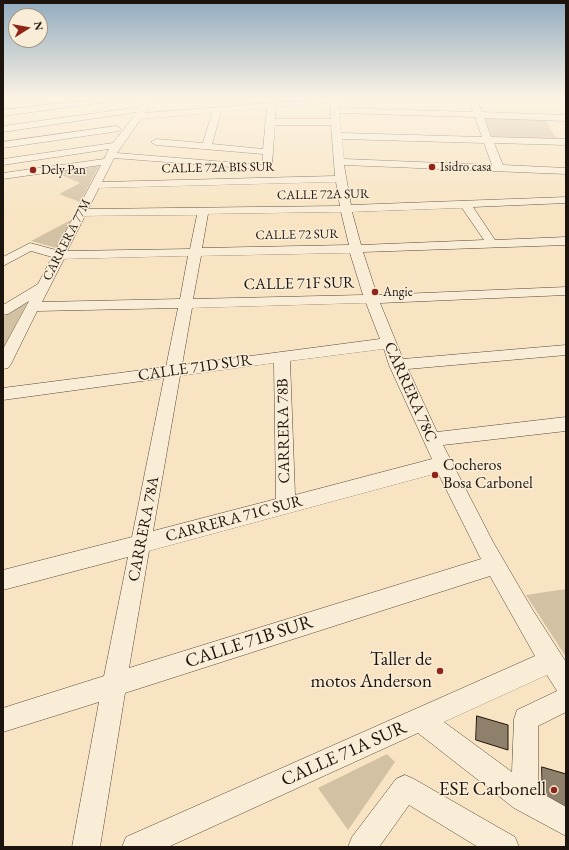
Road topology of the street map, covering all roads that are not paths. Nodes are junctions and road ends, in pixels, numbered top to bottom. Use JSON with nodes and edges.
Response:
{"nodes":[{"id":1,"x":45,"y":139,"type":"edge"},
{"id":2,"x":121,"y":139,"type":"edge"},
{"id":3,"x":209,"y":139,"type":"edge"},
{"id":4,"x":269,"y":139,"type":"edge"},
{"id":5,"x":338,"y":139,"type":"edge"},
{"id":6,"x":480,"y":139,"type":"edge"},
{"id":7,"x":488,"y":140,"type":"junction"},
{"id":8,"x":566,"y":142,"type":"edge"},
{"id":9,"x":3,"y":145,"type":"edge"},
{"id":10,"x":116,"y":145,"type":"junction"},
{"id":11,"x":207,"y":147,"type":"junction"},
{"id":12,"x":268,"y":152,"type":"junction"},
{"id":13,"x":110,"y":158,"type":"junction"},
{"id":14,"x":149,"y":158,"type":"junction"},
{"id":15,"x":3,"y":162,"type":"edge"},
{"id":16,"x":340,"y":162,"type":"junction"},
{"id":17,"x":266,"y":168,"type":"junction"},
{"id":18,"x":499,"y":169,"type":"junction"},
{"id":19,"x":566,"y":171,"type":"edge"},
{"id":20,"x":3,"y":176,"type":"edge"},
{"id":21,"x":342,"y":179,"type":"junction"},
{"id":22,"x":265,"y":181,"type":"junction"},
{"id":23,"x":96,"y":185,"type":"junction"},
{"id":24,"x":566,"y":200,"type":"edge"},
{"id":25,"x":465,"y":204,"type":"junction"},
{"id":26,"x":346,"y":209,"type":"junction"},
{"id":27,"x":203,"y":211,"type":"junction"},
{"id":28,"x":81,"y":213,"type":"junction"},
{"id":29,"x":566,"y":241,"type":"edge"},
{"id":30,"x":492,"y":244,"type":"junction"},
{"id":31,"x":356,"y":249,"type":"junction"},
{"id":32,"x":195,"y":251,"type":"junction"},
{"id":33,"x":59,"y":255,"type":"junction"},
{"id":34,"x":7,"y":256,"type":"edge"},
{"id":35,"x":43,"y":287,"type":"junction"},
{"id":36,"x":566,"y":290,"type":"edge"},
{"id":37,"x":371,"y":299,"type":"junction"},
{"id":38,"x":186,"y":304,"type":"junction"},
{"id":39,"x":32,"y":308,"type":"junction"},
{"id":40,"x":3,"y":311,"type":"edge"},
{"id":41,"x":388,"y":343,"type":"junction"},
{"id":42,"x":566,"y":350,"type":"edge"},
{"id":43,"x":282,"y":357,"type":"junction"},
{"id":44,"x":3,"y":364,"type":"edge"},
{"id":45,"x":397,"y":365,"type":"junction"},
{"id":46,"x":174,"y":371,"type":"junction"},
{"id":47,"x":3,"y":394,"type":"edge"},
{"id":48,"x":566,"y":424,"type":"edge"},
{"id":49,"x":431,"y":440,"type":"junction"},
{"id":50,"x":443,"y":464,"type":"junction"},
{"id":51,"x":286,"y":505,"type":"junction"},
{"id":52,"x":142,"y":543,"type":"junction"},
{"id":53,"x":494,"y":565,"type":"junction"},
{"id":54,"x":3,"y":580,"type":"edge"},
{"id":55,"x":551,"y":661,"type":"junction"},
{"id":56,"x":566,"y":683,"type":"edge"},
{"id":57,"x":114,"y":685,"type":"junction"},
{"id":58,"x":566,"y":699,"type":"edge"},
{"id":59,"x":3,"y":720,"type":"edge"},
{"id":60,"x":420,"y":720,"type":"junction"},
{"id":61,"x":524,"y":798,"type":"junction"},
{"id":62,"x":566,"y":822,"type":"edge"},
{"id":63,"x":86,"y":847,"type":"edge"},
{"id":64,"x":136,"y":847,"type":"edge"},
{"id":65,"x":362,"y":847,"type":"edge"},
{"id":66,"x":505,"y":847,"type":"edge"}],
"edges":[{"from":1,"to":9,"type":"street"},
{"from":2,"to":10,"type":"street","name":"CARRERA 77M"},
{"from":3,"to":11,"type":"street"},
{"from":4,"to":12,"type":"street"},
{"from":5,"to":16,"type":"street","name":"CARRERA 78C"},
{"from":6,"to":7,"type":"street"},
{"from":7,"to":8,"type":"street"},
{"from":7,"to":18,"type":"street"},
{"from":10,"to":13,"type":"street","name":"CARRERA 77M"},
{"from":10,"to":15,"type":"street"},
{"from":11,"to":12,"type":"street"},
{"from":11,"to":14,"type":"street"},
{"from":12,"to":17,"type":"street"},
{"from":13,"to":14,"type":"street"},
{"from":13,"to":20,"type":"street"},
{"from":13,"to":23,"type":"street","name":"CARRERA 77M"},
{"from":14,"to":17,"type":"street"},
{"from":16,"to":18,"type":"street"},
{"from":16,"to":21,"type":"street","name":"CARRERA 78C"},
{"from":17,"to":22,"type":"street"},
{"from":18,"to":19,"type":"street"},
{"from":21,"to":22,"type":"street","name":"CALLE 72A BIS SUR"},
{"from":21,"to":26,"type":"street","name":"CARRERA 78C"},
{"from":22,"to":23,"type":"street","name":"CALLE 72A BIS SUR"},
{"from":23,"to":28,"type":"street","name":"CARRERA 77M"},
{"from":24,"to":25,"type":"street","name":"CALLE 72A SUR"},
{"from":25,"to":26,"type":"street","name":"CALLE 72A SUR"},
{"from":25,"to":30,"type":"street"},
{"from":26,"to":27,"type":"street","name":"CALLE 72A SUR"},
{"from":26,"to":31,"type":"street","name":"CARRERA 78C"},
{"from":27,"to":28,"type":"street","name":"CALLE 72A SUR"},
{"from":27,"to":32,"type":"street","name":"CARRERA 78A"},
{"from":28,"to":33,"type":"street","name":"CARRERA 77M"},
{"from":29,"to":30,"type":"street","name":"CALLE 72 SUR"},
{"from":30,"to":31,"type":"street","name":"CALLE 72 SUR"},
{"from":31,"to":32,"type":"street","name":"CALLE 72 SUR"},
{"from":31,"to":37,"type":"street","name":"CARRERA 78C"},
{"from":32,"to":33,"type":"street","name":"CALLE 72 SUR"},
{"from":32,"to":38,"type":"street","name":"CARRERA 78A"},
{"from":33,"to":34,"type":"street","name":"CALLE 72 SUR"},
{"from":33,"to":35,"type":"street","name":"CARRERA 77M"},
{"from":35,"to":39,"type":"street","name":"CARRERA 77M"},
{"from":35,"to":40,"type":"street"},
{"from":36,"to":37,"type":"street","name":"CALLE 71F SUR"},
{"from":37,"to":38,"type":"street","name":"CALLE 71F SUR"},
{"from":37,"to":41,"type":"street","name":"CARRERA 78C"},
{"from":38,"to":39,"type":"street","name":"CALLE 71F SUR"},
{"from":38,"to":46,"type":"street","name":"CARRERA 78A"},
{"from":39,"to":44,"type":"street","name":"CARRERA 77M"},
{"from":41,"to":43,"type":"street","name":"CALLE 71D SUR"},
{"from":41,"to":45,"type":"street","name":"CARRERA 78C"},
{"from":42,"to":45,"type":"street"},
{"from":43,"to":46,"type":"street","name":"CALLE 71D SUR"},
{"from":43,"to":51,"type":"street","name":"CARRERA 78B"},
{"from":45,"to":49,"type":"street","name":"CARRERA 78C"},
{"from":46,"to":47,"type":"street","name":"CALLE 71D SUR"},
{"from":46,"to":52,"type":"street","name":"CARRERA 78A"},
{"from":48,"to":49,"type":"street"},
{"from":49,"to":50,"type":"street","name":"CARRERA 78C"},
{"from":50,"to":51,"type":"street","name":"CARRERA 71C SUR"},
{"from":50,"to":53,"type":"street","name":"CARRERA 78C"},
{"from":51,"to":52,"type":"street","name":"CARRERA 71C SUR"},
{"from":52,"to":54,"type":"street","name":"CARRERA 71C SUR"},
{"from":52,"to":57,"type":"street","name":"CARRERA 78A"},
{"from":53,"to":55,"type":"street","name":"CARRERA 78C"},
{"from":53,"to":57,"type":"street","name":"CALLE 71B SUR"},
{"from":55,"to":56,"type":"street","name":"CARRERA 78C"},
{"from":55,"to":60,"type":"street","name":"CALLE 71A SUR"},
{"from":57,"to":59,"type":"street","name":"CALLE 71B SUR"},
{"from":57,"to":63,"type":"street","name":"CARRERA 78A"},
{"from":58,"to":61,"type":"street"},
{"from":60,"to":61,"type":"street"},
{"from":60,"to":64,"type":"street","name":"CALLE 71A SUR"},
{"from":61,"to":62,"type":"street"},
{"from":65,"to":66,"type":"street"}]}
